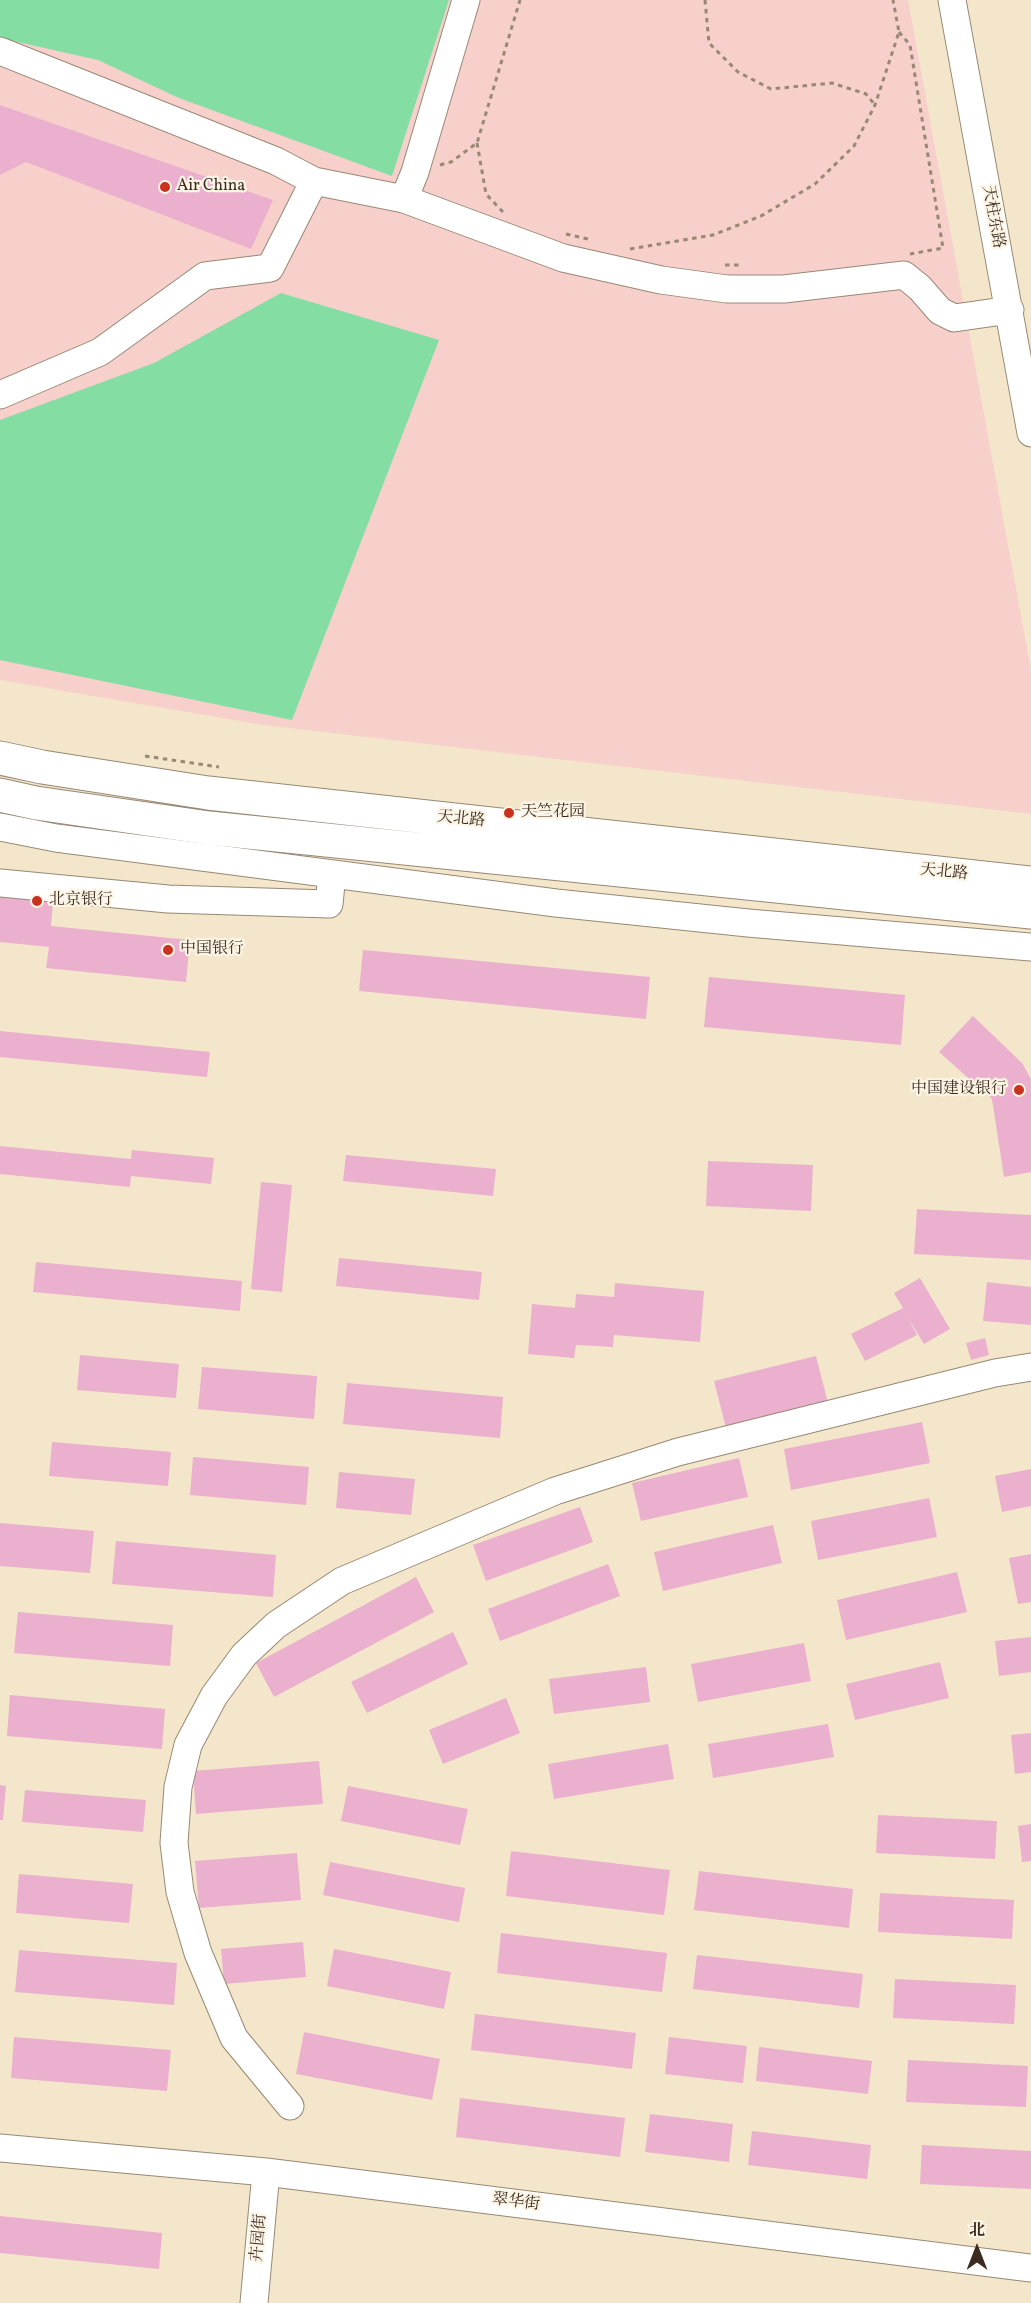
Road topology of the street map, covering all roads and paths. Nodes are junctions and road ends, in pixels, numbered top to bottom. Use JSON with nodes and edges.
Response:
{"nodes":[{"id":1,"x":466,"y":0,"type":"edge"},
{"id":2,"x":520,"y":0,"type":"edge"},
{"id":3,"x":705,"y":0,"type":"edge"},
{"id":4,"x":893,"y":0,"type":"edge"},
{"id":5,"x":952,"y":0,"type":"edge"},
{"id":6,"x":899,"y":32,"type":"junction"},
{"id":7,"x":0,"y":51,"type":"edge"},
{"id":8,"x":875,"y":105,"type":"junction"},
{"id":9,"x":477,"y":143,"type":"junction"},
{"id":10,"x":415,"y":172,"type":"junction"},
{"id":11,"x":314,"y":181,"type":"junction"},
{"id":12,"x":404,"y":200,"type":"junction"},
{"id":13,"x":504,"y":213,"type":"dead end"},
{"id":14,"x":563,"y":233,"type":"dead end"},
{"id":15,"x":597,"y":241,"type":"dead end"},
{"id":16,"x":620,"y":247,"type":"dead end"},
{"id":17,"x":631,"y":249,"type":"junction"},
{"id":18,"x":643,"y":252,"type":"dead end"},
{"id":19,"x":909,"y":254,"type":"dead end"},
{"id":20,"x":725,"y":265,"type":"dead end"},
{"id":21,"x":748,"y":265,"type":"dead end"},
{"id":22,"x":1010,"y":310,"type":"junction"},
{"id":23,"x":0,"y":395,"type":"edge"},
{"id":24,"x":1031,"y":433,"type":"edge"},
{"id":25,"x":0,"y":758,"type":"edge"},
{"id":26,"x":0,"y":795,"type":"edge"},
{"id":27,"x":0,"y":827,"type":"edge"},
{"id":28,"x":332,"y":874,"type":"junction"},
{"id":29,"x":0,"y":883,"type":"edge"},
{"id":30,"x":1031,"y":883,"type":"edge"},
{"id":31,"x":1031,"y":912,"type":"edge"},
{"id":32,"x":1031,"y":947,"type":"edge"},
{"id":33,"x":1031,"y":1367,"type":"edge"},
{"id":34,"x":290,"y":2106,"type":"dead end"},
{"id":35,"x":0,"y":2148,"type":"edge"},
{"id":36,"x":266,"y":2172,"type":"junction"},
{"id":37,"x":1031,"y":2268,"type":"edge"},
{"id":38,"x":254,"y":2303,"type":"edge"}],
"edges":[{"from":1,"to":10,"type":"street"},
{"from":2,"to":9,"type":"path"},
{"from":3,"to":8,"type":"path"},
{"from":4,"to":6,"type":"path"},
{"from":5,"to":22,"type":"street","name":"天柱东路"},
{"from":6,"to":8,"type":"path"},
{"from":6,"to":19,"type":"path"},
{"from":7,"to":11,"type":"street"},
{"from":8,"to":17,"type":"path"},
{"from":9,"to":10,"type":"path"},
{"from":9,"to":13,"type":"path"},
{"from":10,"to":12,"type":"street"},
{"from":11,"to":12,"type":"street"},
{"from":11,"to":23,"type":"street"},
{"from":12,"to":22,"type":"street"},
{"from":14,"to":15,"type":"path"},
{"from":16,"to":17,"type":"path"},
{"from":17,"to":18,"type":"path"},
{"from":20,"to":21,"type":"path"},
{"from":22,"to":24,"type":"street","name":"天柱东路"},
{"from":25,"to":30,"type":"main road","name":"天北路"},
{"from":26,"to":31,"type":"main road","name":"天北路"},
{"from":27,"to":28,"type":"street"},
{"from":28,"to":29,"type":"street"},
{"from":28,"to":32,"type":"street"},
{"from":33,"to":34,"type":"street"},
{"from":35,"to":36,"type":"street","name":"翠华街"},
{"from":36,"to":37,"type":"street","name":"翠华街"},
{"from":36,"to":38,"type":"street","name":"卉园街"}]}
